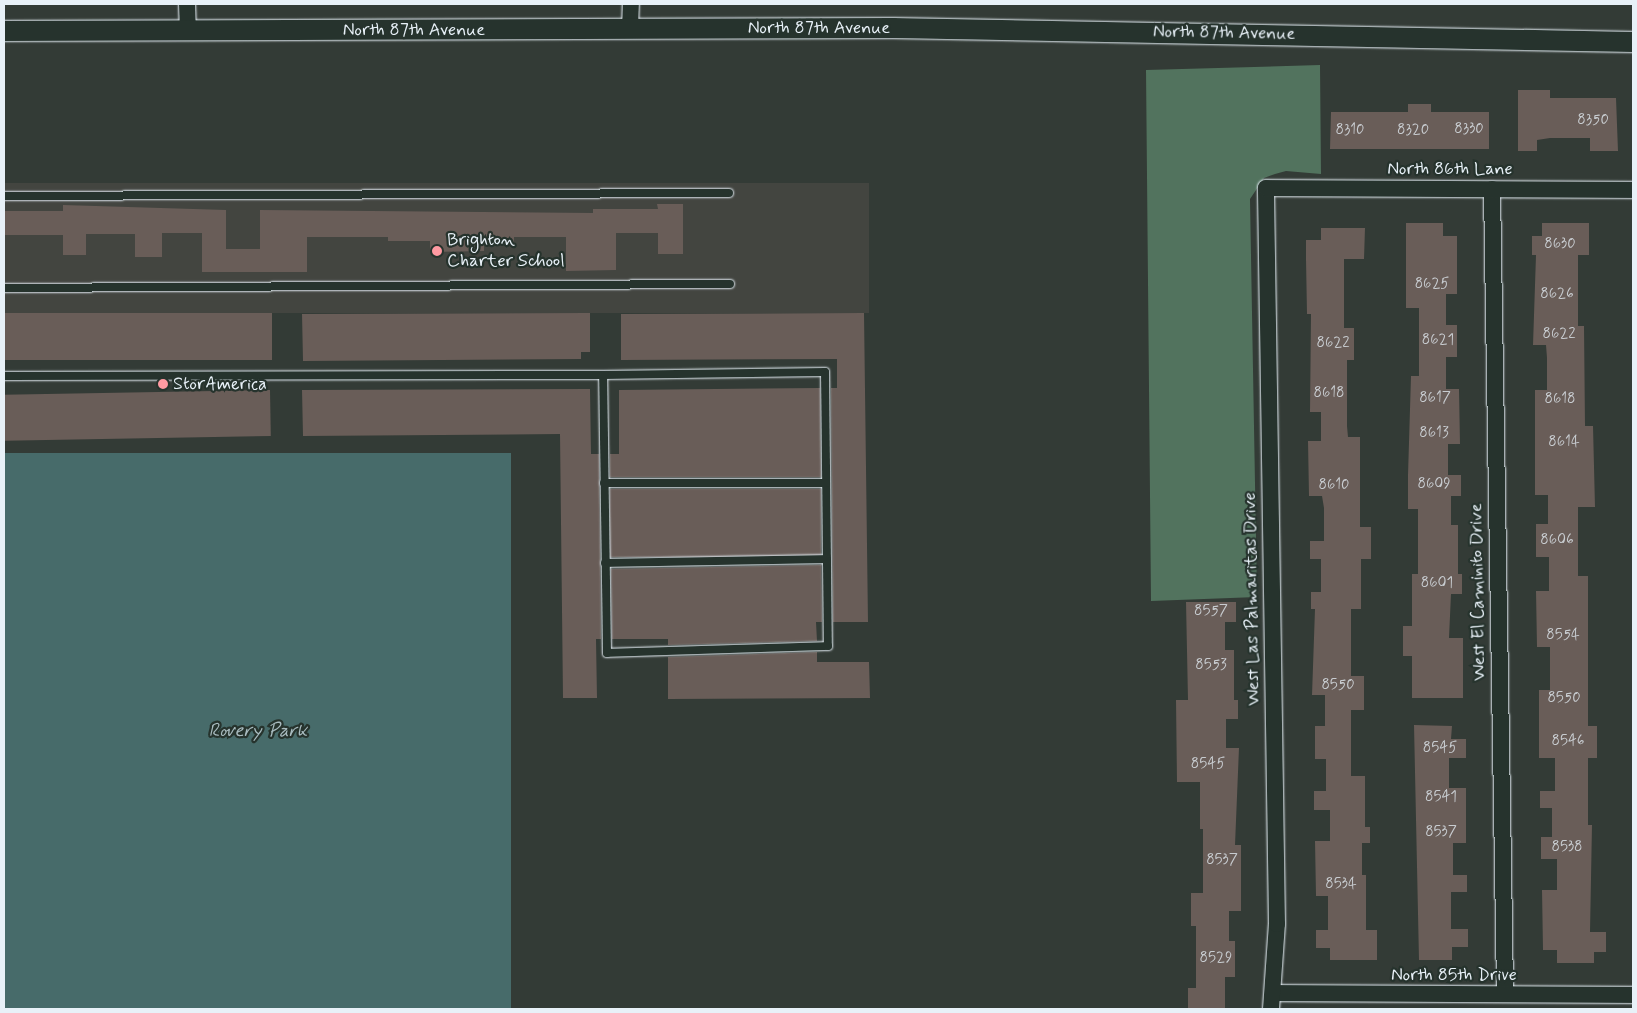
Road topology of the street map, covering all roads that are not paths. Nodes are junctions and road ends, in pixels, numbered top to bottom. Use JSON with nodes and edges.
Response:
{"nodes":[{"id":1,"x":187,"y":4,"type":"edge"},
{"id":2,"x":631,"y":4,"type":"edge"},
{"id":3,"x":630,"y":29,"type":"junction"},
{"id":4,"x":4,"y":31,"type":"edge"},
{"id":5,"x":188,"y":31,"type":"junction"},
{"id":6,"x":1633,"y":42,"type":"edge"},
{"id":7,"x":1266,"y":188,"type":"joint"},
{"id":8,"x":1492,"y":189,"type":"junction"},
{"id":9,"x":1633,"y":190,"type":"edge"},
{"id":10,"x":729,"y":193,"type":"dead end"},
{"id":11,"x":4,"y":196,"type":"edge"},
{"id":12,"x":730,"y":284,"type":"dead end"},
{"id":13,"x":4,"y":288,"type":"edge"},
{"id":14,"x":603,"y":375,"type":"junction"},
{"id":15,"x":4,"y":376,"type":"edge"},
{"id":16,"x":604,"y":483,"type":"junction"},
{"id":17,"x":826,"y":483,"type":"junction"},
{"id":18,"x":827,"y":559,"type":"junction"},
{"id":19,"x":605,"y":564,"type":"junction"},
{"id":20,"x":1505,"y":994,"type":"junction"},
{"id":21,"x":1633,"y":995,"type":"edge"},
{"id":22,"x":1273,"y":1001,"type":"edge"}],
"edges":[{"from":1,"to":5,"type":"street"},
{"from":2,"to":3,"type":"street"},
{"from":3,"to":5,"type":"street","name":"North 87th Avenue"},
{"from":3,"to":6,"type":"street","name":"North 87th Avenue"},
{"from":4,"to":5,"type":"street","name":"North 87th Avenue"},
{"from":7,"to":8,"type":"street","name":"North 86th Lane"},
{"from":7,"to":22,"type":"street","name":"West Las Palmaritas Drive"},
{"from":8,"to":9,"type":"street","name":"North 86th Lane"},
{"from":8,"to":20,"type":"street","name":"West El Caminito Drive"},
{"from":10,"to":11,"type":"lane"},
{"from":12,"to":13,"type":"lane"},
{"from":14,"to":15,"type":"lane"},
{"from":14,"to":16,"type":"lane"},
{"from":14,"to":17,"type":"lane"},
{"from":16,"to":17,"type":"lane"},
{"from":16,"to":19,"type":"lane"},
{"from":17,"to":18,"type":"lane"},
{"from":18,"to":19,"type":"lane"},
{"from":18,"to":19,"type":"lane"},
{"from":20,"to":21,"type":"street","name":"North 85th Drive"},
{"from":20,"to":22,"type":"street","name":"North 85th Drive"}]}
